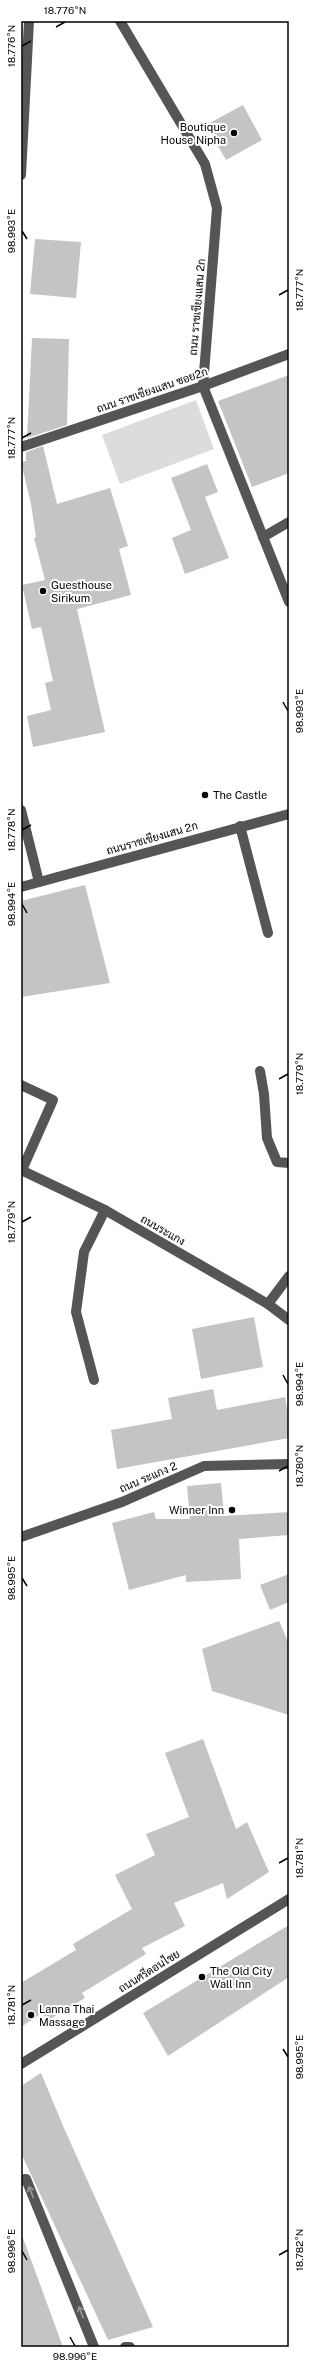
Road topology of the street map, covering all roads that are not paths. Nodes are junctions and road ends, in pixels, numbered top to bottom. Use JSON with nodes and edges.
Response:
{"nodes":[{"id":1,"x":29,"y":21,"type":"edge"},
{"id":2,"x":120,"y":21,"type":"edge"},
{"id":3,"x":21,"y":175,"type":"edge"},
{"id":4,"x":289,"y":354,"type":"edge"},
{"id":5,"x":203,"y":386,"type":"junction"},
{"id":6,"x":21,"y":447,"type":"edge"},
{"id":7,"x":289,"y":522,"type":"edge"},
{"id":8,"x":263,"y":537,"type":"junction"},
{"id":9,"x":289,"y":602,"type":"edge"},
{"id":10,"x":21,"y":810,"type":"edge"},
{"id":11,"x":289,"y":814,"type":"edge"},
{"id":12,"x":240,"y":826,"type":"junction"},
{"id":13,"x":39,"y":882,"type":"junction"},
{"id":14,"x":21,"y":887,"type":"edge"},
{"id":15,"x":268,"y":933,"type":"dead end"},
{"id":16,"x":260,"y":1071,"type":"dead end"},
{"id":17,"x":21,"y":1085,"type":"edge"},
{"id":18,"x":289,"y":1163,"type":"edge"},
{"id":19,"x":22,"y":1170,"type":"edge"},
{"id":20,"x":105,"y":1210,"type":"junction"},
{"id":21,"x":289,"y":1276,"type":"edge"},
{"id":22,"x":268,"y":1304,"type":"junction"},
{"id":23,"x":289,"y":1320,"type":"edge"},
{"id":24,"x":94,"y":1380,"type":"dead end"},
{"id":25,"x":289,"y":1464,"type":"edge"},
{"id":26,"x":21,"y":1537,"type":"edge"},
{"id":27,"x":289,"y":1899,"type":"edge"},
{"id":28,"x":21,"y":2064,"type":"edge"},
{"id":29,"x":21,"y":2180,"type":"edge"},
{"id":30,"x":94,"y":2347,"type":"edge"},
{"id":31,"x":125,"y":2347,"type":"edge"},
{"id":32,"x":130,"y":2347,"type":"edge"}],
"edges":[{"from":1,"to":3,"type":"street"},
{"from":2,"to":5,"type":"street","name":"ถนน ราชเชียงแสน 2ก"},
{"from":4,"to":5,"type":"street","name":"ถนน ราชเชียงแสน ซอย2ก"},
{"from":5,"to":6,"type":"street","name":"ถนน ราชเชียงแสน ซอย2ก"},
{"from":5,"to":8,"type":"street","name":"ถนน ราชเชียงแสน 2ก"},
{"from":7,"to":8,"type":"street"},
{"from":8,"to":9,"type":"street","name":"ถนน ราชเชียงแสน 2ก"},
{"from":10,"to":13,"type":"street"},
{"from":11,"to":12,"type":"street","name":"ถนนราชเชียงแสน 2ก"},
{"from":12,"to":13,"type":"street","name":"ถนนราชเชียงแสน 2ก"},
{"from":12,"to":15,"type":"street"},
{"from":13,"to":14,"type":"street","name":"ถนนราชเชียงแสน 2ก"},
{"from":16,"to":18,"type":"street"},
{"from":17,"to":19,"type":"street"},
{"from":19,"to":20,"type":"street","name":"ถนนระแกง"},
{"from":20,"to":22,"type":"street","name":"ถนนระแกง"},
{"from":20,"to":24,"type":"street"},
{"from":21,"to":22,"type":"street"},
{"from":22,"to":23,"type":"street","name":"ถนนระแกง"},
{"from":25,"to":26,"type":"street","name":"ถนน ระแกง 2"},
{"from":27,"to":28,"type":"street","name":"ถนนศรีดอนไชย"},
{"from":30,"to":29,"type":"street","one_way":true},
{"from":31,"to":32,"type":"street"}]}
